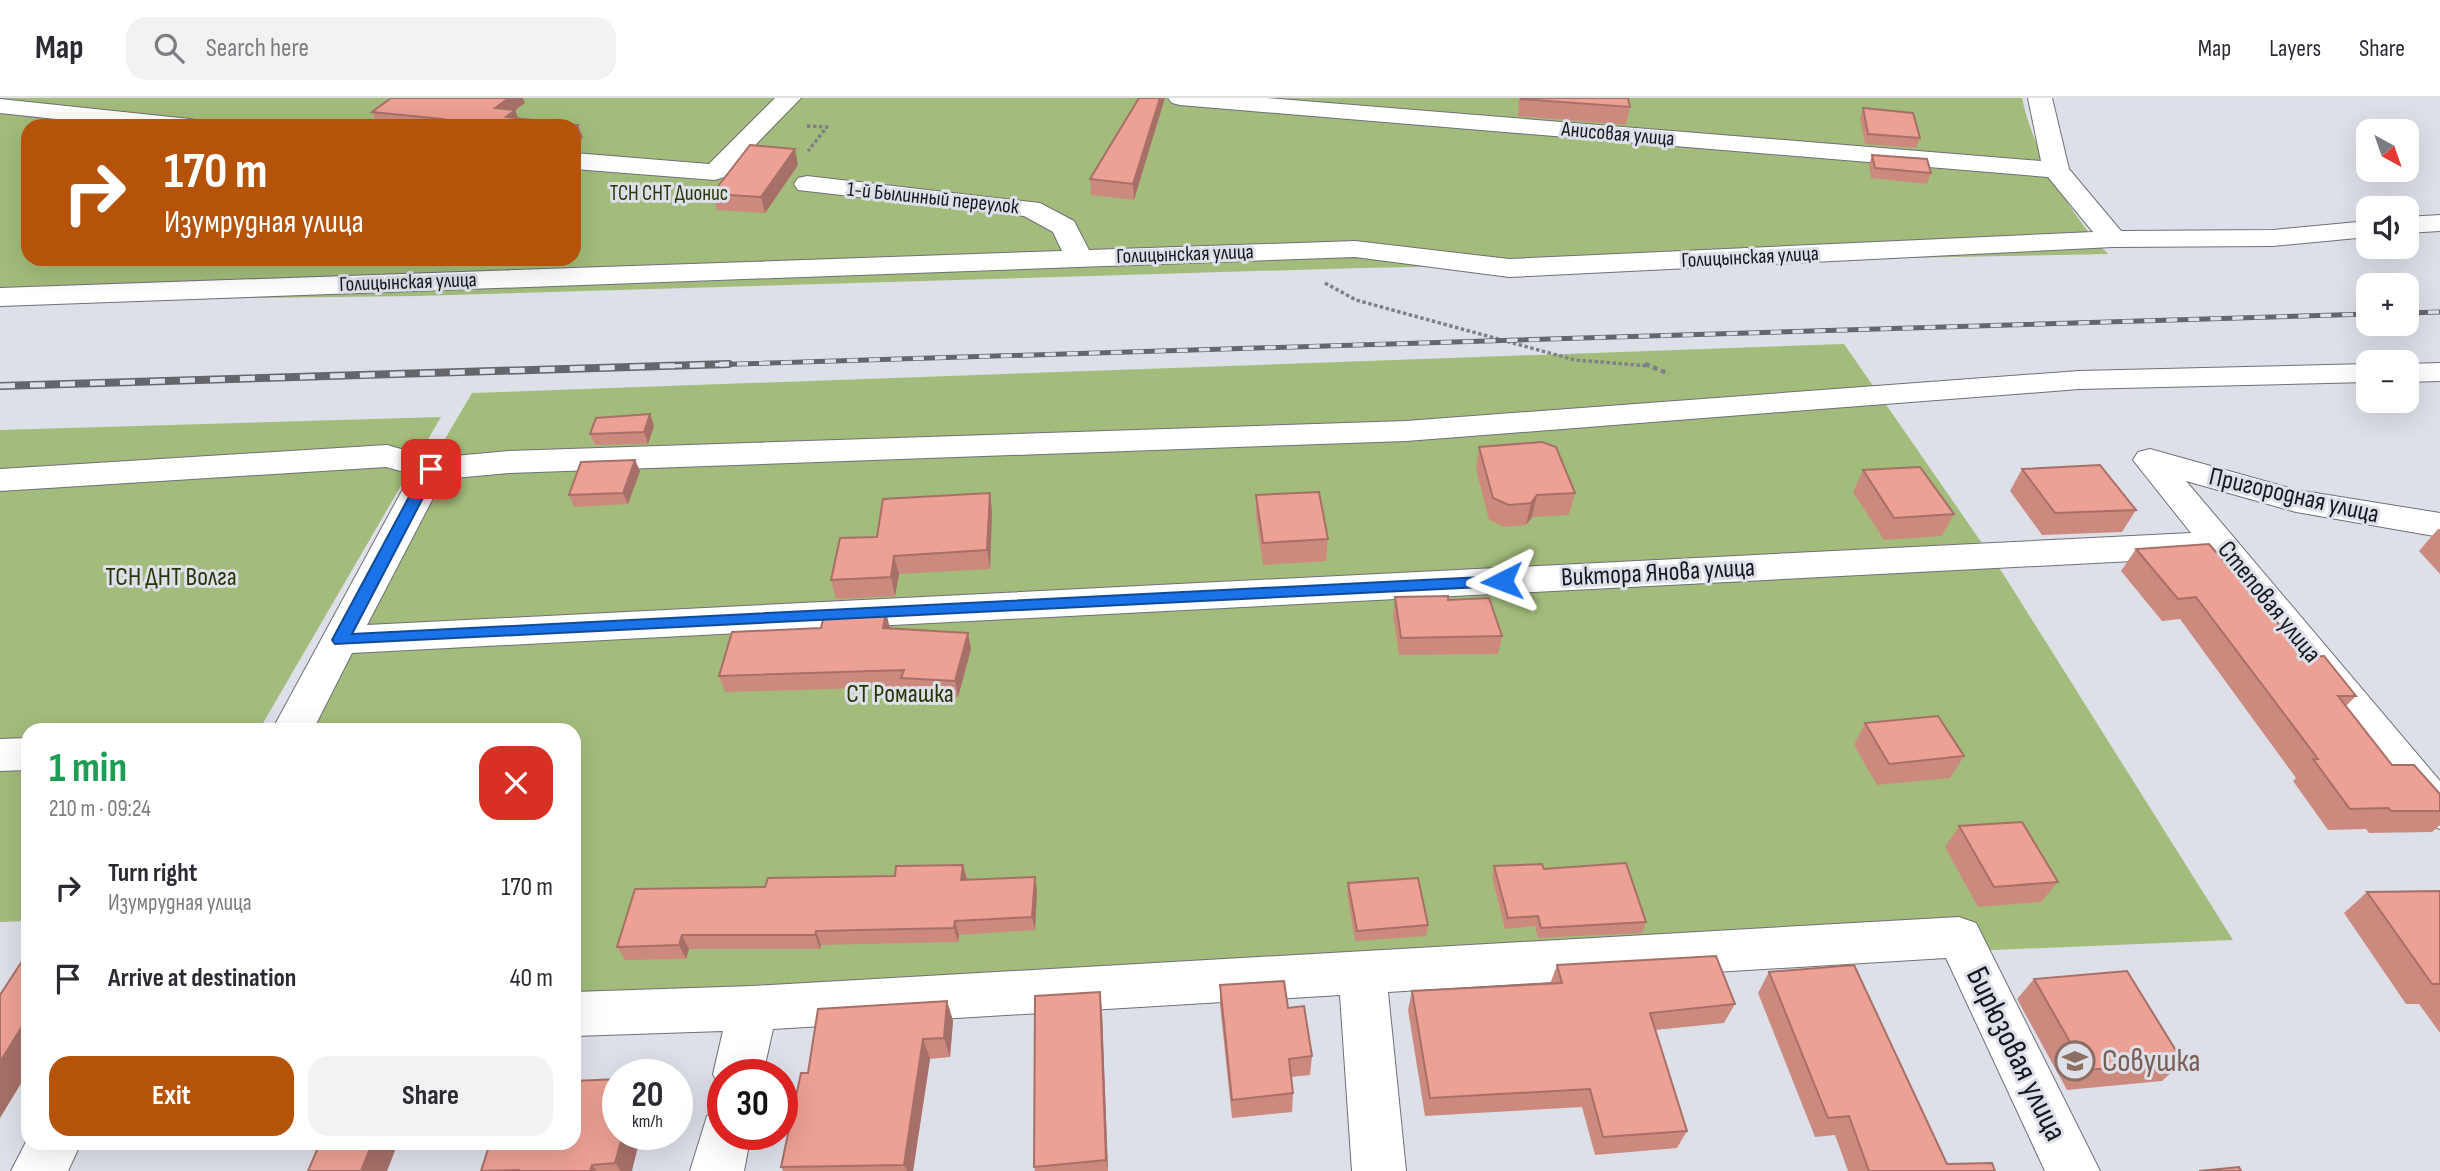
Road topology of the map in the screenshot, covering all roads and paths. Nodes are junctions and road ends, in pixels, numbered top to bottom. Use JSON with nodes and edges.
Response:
{"nodes":[{"id":1,"x":789,"y":98,"type":"edge"},
{"id":2,"x":1180,"y":98,"type":"edge"},
{"id":3,"x":2040,"y":98,"type":"edge"},
{"id":4,"x":0,"y":106,"type":"edge"},
{"id":5,"x":124,"y":119,"type":"edge"},
{"id":6,"x":765,"y":122,"type":"junction"},
{"id":7,"x":581,"y":162,"type":"edge"},
{"id":8,"x":2056,"y":170,"type":"junction"},
{"id":9,"x":807,"y":184,"type":"joint"},
{"id":10,"x":2440,"y":223,"type":"edge"},
{"id":11,"x":2419,"y":224,"type":"edge"},
{"id":12,"x":2356,"y":230,"type":"edge"},
{"id":13,"x":2113,"y":239,"type":"junction"},
{"id":14,"x":1079,"y":257,"type":"junction"},
{"id":15,"x":1324,"y":282,"type":"dead end"},
{"id":16,"x":0,"y":297,"type":"edge"},
{"id":17,"x":2440,"y":372,"type":"edge"},
{"id":18,"x":2356,"y":373,"type":"edge"},
{"id":19,"x":2419,"y":373,"type":"edge"},
{"id":20,"x":1678,"y":375,"type":"dead end"},
{"id":21,"x":2150,"y":460,"type":"joint"},
{"id":22,"x":431,"y":469,"type":"junction"},
{"id":23,"x":0,"y":480,"type":"edge"},
{"id":24,"x":2440,"y":525,"type":"edge"},
{"id":25,"x":2221,"y":544,"type":"junction"},
{"id":26,"x":340,"y":640,"type":"junction"},
{"id":27,"x":296,"y":723,"type":"edge"},
{"id":28,"x":0,"y":754,"type":"edge"},
{"id":29,"x":21,"y":754,"type":"edge"},
{"id":30,"x":2440,"y":811,"type":"edge"},
{"id":31,"x":1362,"y":972,"type":"junction"},
{"id":32,"x":752,"y":1008,"type":"junction"},
{"id":33,"x":581,"y":1014,"type":"edge"},
{"id":34,"x":741,"y":1059,"type":"edge"},
{"id":35,"x":51,"y":1150,"type":"edge"},
{"id":36,"x":722,"y":1150,"type":"edge"},
{"id":37,"x":38,"y":1171,"type":"edge"},
{"id":38,"x":717,"y":1171,"type":"edge"},
{"id":39,"x":1379,"y":1171,"type":"edge"},
{"id":40,"x":2073,"y":1171,"type":"edge"}],
"edges":[{"from":1,"to":6,"type":"street"},
{"from":2,"to":8,"type":"street","name":"Анисовая улица"},
{"from":3,"to":8,"type":"street"},
{"from":4,"to":5,"type":"street"},
{"from":6,"to":7,"type":"street"},
{"from":6,"to":9,"type":"path"},
{"from":8,"to":13,"type":"street"},
{"from":9,"to":14,"type":"street","name":"1-й Былинный переулок"},
{"from":10,"to":11,"type":"street"},
{"from":12,"to":13,"type":"street","name":"Голицынская улица"},
{"from":13,"to":14,"type":"street","name":"Голицынская улица"},
{"from":14,"to":16,"type":"street","name":"Голицынская улица"},
{"from":15,"to":20,"type":"path"},
{"from":17,"to":19,"type":"street"},
{"from":18,"to":22,"type":"street"},
{"from":21,"to":24,"type":"street","name":"Пригородная улица"},
{"from":21,"to":25,"type":"street","name":"Степовая улица"},
{"from":22,"to":23,"type":"street"},
{"from":22,"to":26,"type":"street"},
{"from":25,"to":26,"type":"street","name":"Виктора Янова улица"},
{"from":25,"to":30,"type":"street","name":"Степовая улица"},
{"from":26,"to":27,"type":"street"},
{"from":28,"to":29,"type":"street"},
{"from":31,"to":32,"type":"street"},
{"from":31,"to":39,"type":"street"},
{"from":31,"to":40,"type":"street","name":"Бирюзовая улица"},
{"from":32,"to":33,"type":"street"},
{"from":32,"to":34,"type":"street"},
{"from":35,"to":37,"type":"street"},
{"from":36,"to":38,"type":"street"}]}
